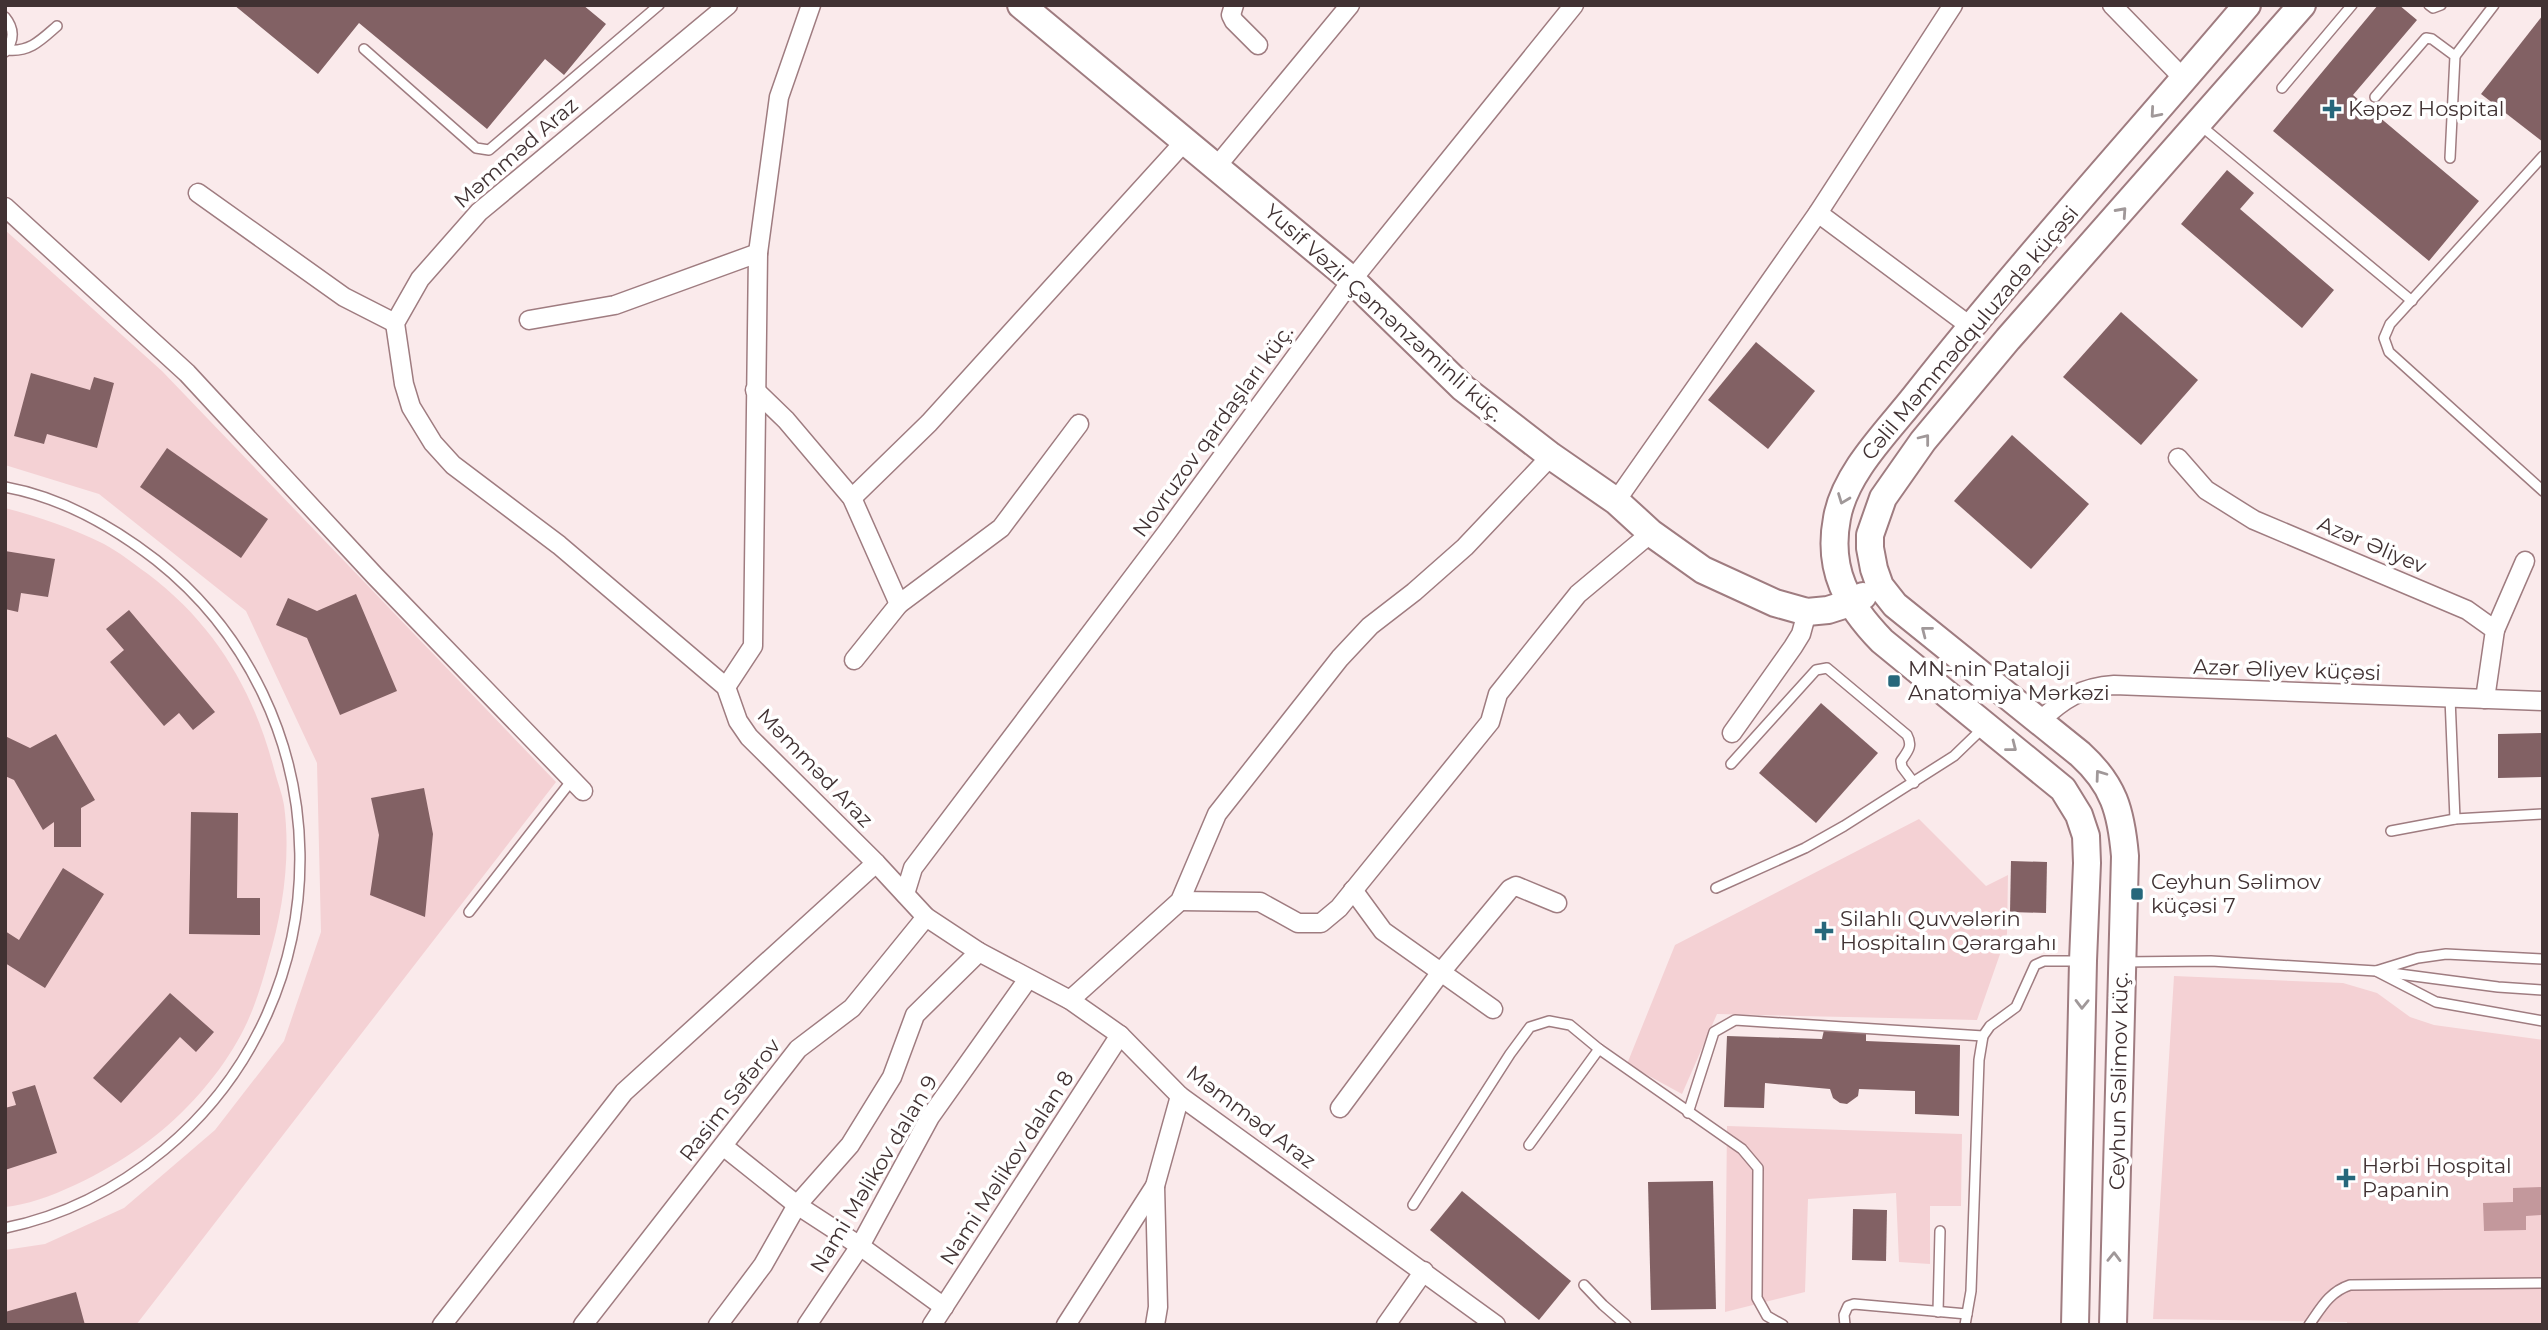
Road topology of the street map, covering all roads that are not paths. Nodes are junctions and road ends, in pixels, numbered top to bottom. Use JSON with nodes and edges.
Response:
{"nodes":[{"id":1,"x":659,"y":5,"type":"edge"},
{"id":2,"x":728,"y":5,"type":"edge"},
{"id":3,"x":811,"y":5,"type":"edge"},
{"id":4,"x":1021,"y":5,"type":"edge"},
{"id":5,"x":1234,"y":5,"type":"edge"},
{"id":6,"x":1350,"y":5,"type":"edge"},
{"id":7,"x":1574,"y":5,"type":"edge"},
{"id":8,"x":1953,"y":5,"type":"edge"},
{"id":9,"x":2112,"y":5,"type":"edge"},
{"id":10,"x":2246,"y":5,"type":"edge"},
{"id":11,"x":2302,"y":5,"type":"edge"},
{"id":12,"x":2352,"y":5,"type":"edge"},
{"id":13,"x":2430,"y":5,"type":"edge"},
{"id":14,"x":2441,"y":5,"type":"edge"},
{"id":15,"x":2494,"y":5,"type":"edge"},
{"id":16,"x":5,"y":17,"type":"edge"},
{"id":17,"x":57,"y":26,"type":"dead end"},
{"id":18,"x":1258,"y":45,"type":"dead end"},
{"id":19,"x":364,"y":49,"type":"dead end"},
{"id":20,"x":6,"y":51,"type":"edge"},
{"id":21,"x":2455,"y":56,"type":"junction"},
{"id":22,"x":2184,"y":79,"type":"junction"},
{"id":23,"x":2282,"y":88,"type":"dead end"},
{"id":24,"x":2375,"y":97,"type":"dead end"},
{"id":25,"x":2199,"y":124,"type":"junction"},
{"id":26,"x":1185,"y":141,"type":"junction"},
{"id":27,"x":2543,"y":156,"type":"edge"},
{"id":28,"x":2451,"y":158,"type":"dead end"},
{"id":29,"x":1217,"y":166,"type":"junction"},
{"id":30,"x":198,"y":193,"type":"dead end"},
{"id":31,"x":5,"y":207,"type":"edge"},
{"id":32,"x":1818,"y":213,"type":"junction"},
{"id":33,"x":2060,"y":223,"type":"junction"},
{"id":34,"x":2090,"y":248,"type":"junction"},
{"id":35,"x":758,"y":253,"type":"junction"},
{"id":36,"x":1352,"y":280,"type":"junction"},
{"id":37,"x":2412,"y":300,"type":"junction"},
{"id":38,"x":529,"y":320,"type":"dead end"},
{"id":39,"x":395,"y":323,"type":"junction"},
{"id":40,"x":1970,"y":326,"type":"junction"},
{"id":41,"x":755,"y":390,"type":"junction"},
{"id":42,"x":1079,"y":424,"type":"dead end"},
{"id":43,"x":1551,"y":456,"type":"junction"},
{"id":44,"x":2178,"y":458,"type":"dead end"},
{"id":45,"x":5,"y":487,"type":"edge"},
{"id":46,"x":2543,"y":491,"type":"edge"},
{"id":47,"x":852,"y":498,"type":"junction"},
{"id":48,"x":1616,"y":501,"type":"junction"},
{"id":49,"x":1651,"y":533,"type":"junction"},
{"id":50,"x":2525,"y":561,"type":"dead end"},
{"id":51,"x":1880,"y":586,"type":"junction"},
{"id":52,"x":1850,"y":603,"type":"junction"},
{"id":53,"x":899,"y":604,"type":"junction"},
{"id":54,"x":1807,"y":612,"type":"junction"},
{"id":55,"x":2495,"y":630,"type":"junction"},
{"id":56,"x":854,"y":660,"type":"dead end"},
{"id":57,"x":726,"y":687,"type":"junction"},
{"id":58,"x":2450,"y":698,"type":"junction"},
{"id":59,"x":2485,"y":699,"type":"junction"},
{"id":60,"x":2543,"y":701,"type":"edge"},
{"id":61,"x":2040,"y":721,"type":"junction"},
{"id":62,"x":1985,"y":726,"type":"junction"},
{"id":63,"x":1732,"y":733,"type":"dead end"},
{"id":64,"x":1731,"y":764,"type":"dead end"},
{"id":65,"x":1914,"y":783,"type":"junction"},
{"id":66,"x":577,"y":785,"type":"joint"},
{"id":67,"x":2543,"y":814,"type":"edge"},
{"id":68,"x":2455,"y":819,"type":"junction"},
{"id":69,"x":2391,"y":831,"type":"dead end"},
{"id":70,"x":2124,"y":838,"type":"joint"},
{"id":71,"x":876,"y":863,"type":"junction"},
{"id":72,"x":2087,"y":863,"type":"joint"},
{"id":73,"x":1716,"y":888,"type":"dead end"},
{"id":74,"x":1353,"y":890,"type":"junction"},
{"id":75,"x":905,"y":894,"type":"junction"},
{"id":76,"x":1180,"y":901,"type":"junction"},
{"id":77,"x":1557,"y":904,"type":"dead end"},
{"id":78,"x":469,"y":912,"type":"dead end"},
{"id":79,"x":926,"y":917,"type":"junction"},
{"id":80,"x":979,"y":952,"type":"junction"},
{"id":81,"x":2543,"y":959,"type":"edge"},
{"id":82,"x":2083,"y":961,"type":"junction"},
{"id":83,"x":2122,"y":962,"type":"junction"},
{"id":84,"x":2376,"y":971,"type":"junction"},
{"id":85,"x":1441,"y":972,"type":"junction"},
{"id":86,"x":1028,"y":979,"type":"junction"},
{"id":87,"x":2543,"y":990,"type":"edge"},
{"id":88,"x":1070,"y":1000,"type":"junction"},
{"id":89,"x":1493,"y":1009,"type":"dead end"},
{"id":90,"x":2543,"y":1021,"type":"edge"},
{"id":91,"x":1120,"y":1035,"type":"junction"},
{"id":92,"x":1983,"y":1036,"type":"junction"},
{"id":93,"x":1599,"y":1049,"type":"junction"},
{"id":94,"x":1180,"y":1096,"type":"junction"},
{"id":95,"x":1340,"y":1108,"type":"dead end"},
{"id":96,"x":1688,"y":1113,"type":"junction"},
{"id":97,"x":1529,"y":1145,"type":"dead end"},
{"id":98,"x":723,"y":1146,"type":"junction"},
{"id":99,"x":1155,"y":1186,"type":"junction"},
{"id":100,"x":797,"y":1205,"type":"junction"},
{"id":101,"x":1413,"y":1205,"type":"dead end"},
{"id":102,"x":5,"y":1228,"type":"edge"},
{"id":103,"x":1940,"y":1231,"type":"dead end"},
{"id":104,"x":860,"y":1246,"type":"junction"},
{"id":105,"x":1424,"y":1271,"type":"junction"},
{"id":106,"x":2543,"y":1283,"type":"edge"},
{"id":107,"x":1584,"y":1285,"type":"dead end"},
{"id":108,"x":944,"y":1307,"type":"junction"},
{"id":109,"x":1938,"y":1312,"type":"junction"},
{"id":110,"x":1967,"y":1314,"type":"junction"},
{"id":111,"x":442,"y":1325,"type":"edge"},
{"id":112,"x":583,"y":1325,"type":"edge"},
{"id":113,"x":718,"y":1325,"type":"edge"},
{"id":114,"x":807,"y":1325,"type":"edge"},
{"id":115,"x":932,"y":1325,"type":"edge"},
{"id":116,"x":1066,"y":1325,"type":"edge"},
{"id":117,"x":1155,"y":1325,"type":"edge"},
{"id":118,"x":1386,"y":1325,"type":"edge"},
{"id":119,"x":1496,"y":1325,"type":"edge"},
{"id":120,"x":1626,"y":1325,"type":"edge"},
{"id":121,"x":1783,"y":1325,"type":"edge"},
{"id":122,"x":1845,"y":1325,"type":"edge"},
{"id":123,"x":1965,"y":1325,"type":"edge"},
{"id":124,"x":2075,"y":1325,"type":"edge"},
{"id":125,"x":2113,"y":1325,"type":"edge"},
{"id":126,"x":2309,"y":1325,"type":"edge"}],
"edges":[{"from":1,"to":19,"type":"lane"},
{"from":2,"to":39,"type":"street","name":"Məmməd Araz"},
{"from":3,"to":35,"type":"street"},
{"from":4,"to":26,"type":"main road","name":"Yusif Vəzir Çəmənzəminli küç."},
{"from":5,"to":18,"type":"street"},
{"from":6,"to":29,"type":"street"},
{"from":7,"to":36,"type":"street","name":"Novruzov qardaşları küç."},
{"from":8,"to":32,"type":"street"},
{"from":9,"to":22,"type":"street"},
{"from":10,"to":22,"type":"main road","name":"Cəlil Məmmədquluzadə küçəsi"},
{"from":11,"to":25,"type":"main road","name":"Cəlil Məmmədquluzadə küçəsi"},
{"from":12,"to":23,"type":"lane"},
{"from":13,"to":14,"type":"lane"},
{"from":15,"to":21,"type":"lane"},
{"from":16,"to":20,"type":"lane"},
{"from":17,"to":20,"type":"lane"},
{"from":21,"to":24,"type":"lane"},
{"from":21,"to":28,"type":"lane"},
{"from":22,"to":33,"type":"main road","name":"Cəlil Məmmədquluzadə küçəsi","one_way":true},
{"from":34,"to":25,"type":"main road","name":"Cəlil Məmmədquluzadə küçəsi","one_way":true},
{"from":25,"to":37,"type":"lane"},
{"from":26,"to":29,"type":"main road","name":"Yusif Vəzir Çəmənzəminli küç."},
{"from":26,"to":47,"type":"street"},
{"from":27,"to":37,"type":"lane"},
{"from":29,"to":36,"type":"main road","name":"Yusif Vəzir Çəmənzəminli küç."},
{"from":30,"to":39,"type":"street"},
{"from":31,"to":66,"type":"street"},
{"from":32,"to":40,"type":"street"},
{"from":32,"to":48,"type":"street"},
{"from":33,"to":34,"type":"main road"},
{"from":33,"to":40,"type":"main road","name":"Cəlil Məmmədquluzadə küçəsi"},
{"from":51,"to":34,"type":"main road","name":"Cəlil Məmmədquluzadə küçəsi","one_way":true},
{"from":35,"to":38,"type":"street"},
{"from":35,"to":41,"type":"street"},
{"from":36,"to":43,"type":"main road","name":"Yusif Vəzir Çəmənzəminli küç."},
{"from":36,"to":75,"type":"street","name":"Novruzov qardaşları küç."},
{"from":37,"to":46,"type":"lane"},
{"from":39,"to":57,"type":"street"},
{"from":40,"to":52,"type":"main road","name":"Cəlil Məmmədquluzadə küçəsi","one_way":true},
{"from":41,"to":47,"type":"street"},
{"from":41,"to":57,"type":"street"},
{"from":42,"to":53,"type":"street"},
{"from":43,"to":48,"type":"main road","name":"Yusif Vəzir Çəmənzəminli küç."},
{"from":43,"to":76,"type":"street"},
{"from":44,"to":55,"type":"street","name":"Azər Əliyev"},
{"from":45,"to":102,"type":"lane"},
{"from":47,"to":53,"type":"street"},
{"from":48,"to":49,"type":"main road","name":"Yusif Vəzir Çəmənzəminli küç."},
{"from":49,"to":54,"type":"main road","name":"Yusif Vəzir Çəmənzəminli küç."},
{"from":49,"to":74,"type":"street"},
{"from":50,"to":55,"type":"street"},
{"from":51,"to":52,"type":"main road","name":"Yusif Vəzir Çəmənzəminli küç."},
{"from":61,"to":51,"type":"main road","name":"Cəlil Məmmədquluzadə küçəsi","one_way":true},
{"from":52,"to":54,"type":"main road","name":"Yusif Vəzir Çəmənzəminli küç."},
{"from":52,"to":62,"type":"main road","name":"Cəlil Məmmədquluzadə küçəsi"},
{"from":53,"to":56,"type":"street"},
{"from":54,"to":63,"type":"street"},
{"from":55,"to":59,"type":"street"},
{"from":57,"to":71,"type":"street","name":"Məmməd Araz"},
{"from":58,"to":59,"type":"street","name":"Azər Əliyev küçəsi"},
{"from":58,"to":61,"type":"street","name":"Azər Əliyev küçəsi"},
{"from":58,"to":68,"type":"lane"},
{"from":59,"to":60,"type":"street","name":"Azər Əliyev küçəsi"},
{"from":70,"to":61,"type":"main road","name":"Cəlil Məmmədquluzadə küçəsi","one_way":true},
{"from":62,"to":65,"type":"lane"},
{"from":62,"to":72,"type":"main road","name":"Cəlil Məmmədquluzadə küçəsi","one_way":true},
{"from":64,"to":65,"type":"lane"},
{"from":65,"to":73,"type":"lane"},
{"from":66,"to":78,"type":"lane"},
{"from":67,"to":68,"type":"lane"},
{"from":68,"to":69,"type":"lane"},
{"from":70,"to":83,"type":"main road","name":"Ceyhun Səlimov küç."},
{"from":71,"to":75,"type":"street","name":"Məmməd Araz"},
{"from":71,"to":111,"type":"street"},
{"from":72,"to":82,"type":"main road","name":"Ceyhun Səlimov küç."},
{"from":74,"to":76,"type":"street"},
{"from":74,"to":85,"type":"street"},
{"from":75,"to":79,"type":"street","name":"Məmməd Araz"},
{"from":76,"to":88,"type":"street"},
{"from":77,"to":85,"type":"street"},
{"from":79,"to":80,"type":"street","name":"Məmməd Araz"},
{"from":79,"to":98,"type":"street","name":"Rasim Səfərov"},
{"from":80,"to":86,"type":"street","name":"Məmməd Araz"},
{"from":80,"to":100,"type":"street"},
{"from":81,"to":84,"type":"lane"},
{"from":82,"to":83,"type":"main road"},
{"from":82,"to":92,"type":"lane"},
{"from":82,"to":124,"type":"main road","name":"Ceyhun Səlimov küç.","one_way":true},
{"from":83,"to":84,"type":"lane"},
{"from":125,"to":83,"type":"main road","name":"Ceyhun Səlimov küç.","one_way":true},
{"from":84,"to":87,"type":"lane"},
{"from":84,"to":90,"type":"lane"},
{"from":85,"to":89,"type":"street"},
{"from":85,"to":95,"type":"street"},
{"from":86,"to":88,"type":"street","name":"Məmməd Araz"},
{"from":86,"to":104,"type":"street","name":"Nami Məlikov dalan 9"},
{"from":88,"to":91,"type":"street","name":"Məmməd Araz"},
{"from":91,"to":94,"type":"street","name":"Məmməd Araz"},
{"from":91,"to":108,"type":"street","name":"Nami Məlikov dalan 8"},
{"from":92,"to":96,"type":"lane"},
{"from":92,"to":110,"type":"lane"},
{"from":93,"to":96,"type":"lane"},
{"from":93,"to":97,"type":"lane"},
{"from":93,"to":101,"type":"lane"},
{"from":94,"to":99,"type":"street"},
{"from":94,"to":105,"type":"street","name":"Məmməd Araz"},
{"from":96,"to":121,"type":"lane"},
{"from":98,"to":100,"type":"street"},
{"from":98,"to":112,"type":"street","name":"Rasim Səfərov"},
{"from":99,"to":116,"type":"street"},
{"from":99,"to":117,"type":"street"},
{"from":100,"to":104,"type":"street"},
{"from":100,"to":113,"type":"street"},
{"from":103,"to":109,"type":"lane"},
{"from":104,"to":108,"type":"street"},
{"from":104,"to":114,"type":"street","name":"Nami Məlikov dalan 9"},
{"from":105,"to":118,"type":"street"},
{"from":105,"to":119,"type":"street","name":"Məmməd Araz"},
{"from":106,"to":126,"type":"lane"},
{"from":107,"to":120,"type":"lane"},
{"from":108,"to":115,"type":"street","name":"Nami Məlikov dalan 8"},
{"from":109,"to":110,"type":"lane"},
{"from":109,"to":122,"type":"lane"},
{"from":110,"to":123,"type":"lane"}]}
